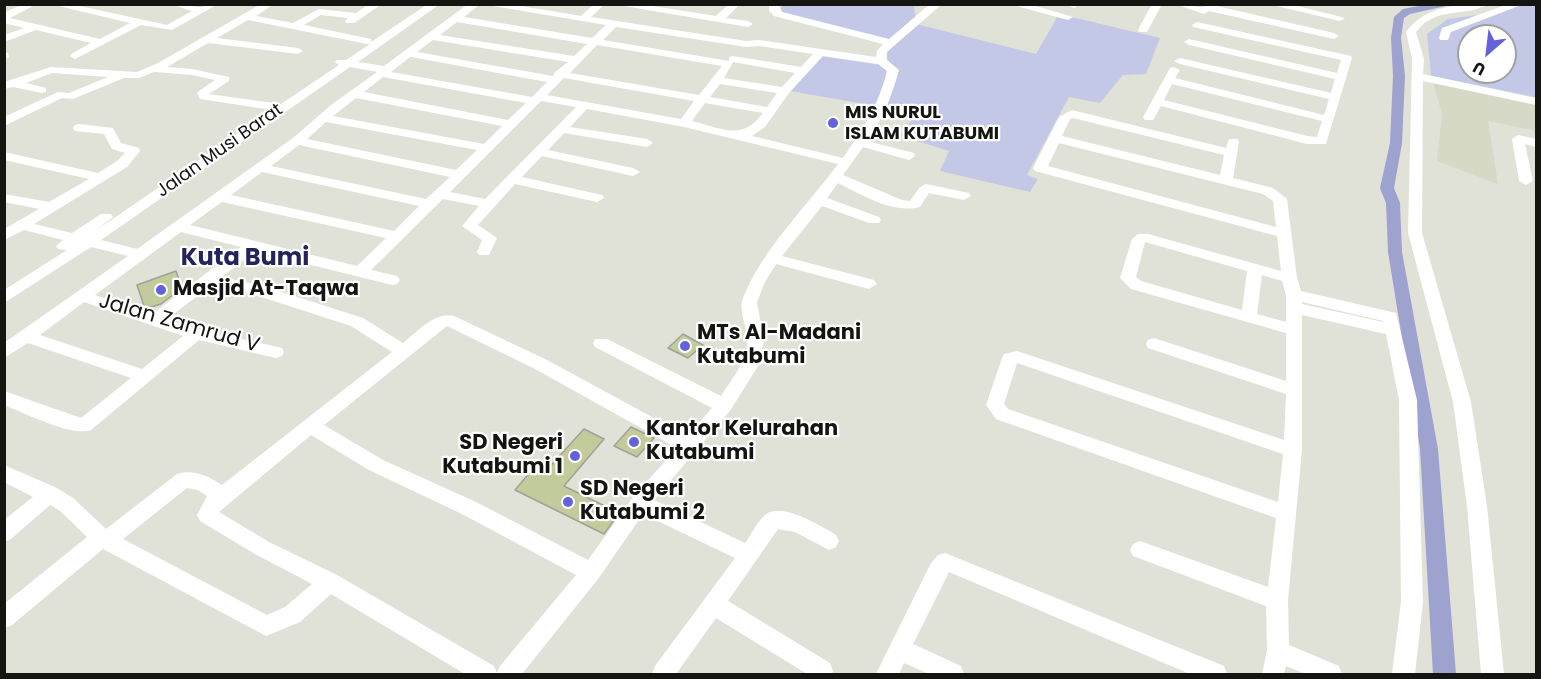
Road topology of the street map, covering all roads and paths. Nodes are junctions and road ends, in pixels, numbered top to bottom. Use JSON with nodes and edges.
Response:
{"nodes":[{"id":1,"x":32,"y":4,"type":"edge"},
{"id":2,"x":54,"y":4,"type":"edge"},
{"id":3,"x":110,"y":4,"type":"edge"},
{"id":4,"x":175,"y":4,"type":"edge"},
{"id":5,"x":213,"y":4,"type":"edge"},
{"id":6,"x":268,"y":4,"type":"edge"},
{"id":7,"x":377,"y":4,"type":"edge"},
{"id":8,"x":422,"y":4,"type":"edge"},
{"id":9,"x":435,"y":4,"type":"edge"},
{"id":10,"x":476,"y":4,"type":"edge"},
{"id":11,"x":486,"y":4,"type":"edge"},
{"id":12,"x":600,"y":4,"type":"edge"},
{"id":13,"x":617,"y":4,"type":"edge"},
{"id":14,"x":735,"y":4,"type":"edge"},
{"id":15,"x":774,"y":4,"type":"edge"},
{"id":16,"x":937,"y":4,"type":"edge"},
{"id":17,"x":1014,"y":4,"type":"edge"},
{"id":18,"x":1157,"y":4,"type":"edge"},
{"id":19,"x":1180,"y":4,"type":"edge"},
{"id":20,"x":1273,"y":4,"type":"edge"},
{"id":21,"x":1484,"y":4,"type":"edge"},
{"id":22,"x":1519,"y":4,"type":"edge"},
{"id":23,"x":1206,"y":8,"type":"edge"},
{"id":24,"x":202,"y":10,"type":"junction"},
{"id":25,"x":93,"y":13,"type":"junction"},
{"id":26,"x":688,"y":15,"type":"junction"},
{"id":27,"x":358,"y":16,"type":"junction"},
{"id":28,"x":246,"y":17,"type":"junction"},
{"id":29,"x":1068,"y":17,"type":"dead end"},
{"id":30,"x":4,"y":18,"type":"edge"},
{"id":31,"x":457,"y":19,"type":"junction"},
{"id":32,"x":583,"y":19,"type":"junction"},
{"id":33,"x":719,"y":19,"type":"junction"},
{"id":34,"x":139,"y":22,"type":"junction"},
{"id":35,"x":613,"y":24,"type":"junction"},
{"id":36,"x":748,"y":24,"type":"dead end"},
{"id":37,"x":1197,"y":25,"type":"junction"},
{"id":38,"x":295,"y":26,"type":"junction"},
{"id":39,"x":36,"y":27,"type":"junction"},
{"id":40,"x":1143,"y":30,"type":"dead end"},
{"id":41,"x":55,"y":31,"type":"junction"},
{"id":42,"x":332,"y":33,"type":"junction"},
{"id":43,"x":669,"y":33,"type":"junction"},
{"id":44,"x":6,"y":34,"type":"edge"},
{"id":45,"x":1334,"y":36,"type":"junction"},
{"id":46,"x":433,"y":37,"type":"junction"},
{"id":47,"x":1444,"y":38,"type":"dead end"},
{"id":48,"x":207,"y":40,"type":"junction"},
{"id":49,"x":368,"y":41,"type":"junction"},
{"id":50,"x":101,"y":42,"type":"junction"},
{"id":51,"x":594,"y":42,"type":"junction"},
{"id":52,"x":1189,"y":42,"type":"junction"},
{"id":53,"x":891,"y":43,"type":"junction"},
{"id":54,"x":746,"y":44,"type":"junction"},
{"id":55,"x":298,"y":51,"type":"dead end"},
{"id":56,"x":820,"y":52,"type":"junction"},
{"id":57,"x":411,"y":54,"type":"junction"},
{"id":58,"x":1332,"y":54,"type":"junction"},
{"id":59,"x":75,"y":56,"type":"dead end"},
{"id":60,"x":575,"y":60,"type":"junction"},
{"id":61,"x":881,"y":61,"type":"junction"},
{"id":62,"x":1180,"y":61,"type":"junction"},
{"id":63,"x":343,"y":62,"type":"junction"},
{"id":64,"x":731,"y":62,"type":"junction"},
{"id":65,"x":154,"y":69,"type":"junction"},
{"id":66,"x":802,"y":71,"type":"junction"},
{"id":67,"x":385,"y":72,"type":"junction"},
{"id":68,"x":121,"y":75,"type":"junction"},
{"id":69,"x":557,"y":77,"type":"junction"},
{"id":70,"x":1341,"y":77,"type":"junction"},
{"id":71,"x":1417,"y":79,"type":"junction"},
{"id":72,"x":717,"y":80,"type":"junction"},
{"id":73,"x":1168,"y":80,"type":"junction"},
{"id":74,"x":9,"y":85,"type":"edge"},
{"id":75,"x":42,"y":90,"type":"dead end"},
{"id":76,"x":784,"y":92,"type":"junction"},
{"id":77,"x":354,"y":94,"type":"junction"},
{"id":78,"x":1497,"y":95,"type":"junction"},
{"id":79,"x":1335,"y":97,"type":"junction"},
{"id":80,"x":536,"y":99,"type":"junction"},
{"id":81,"x":701,"y":100,"type":"junction"},
{"id":82,"x":1536,"y":101,"type":"edge"},
{"id":83,"x":1158,"y":102,"type":"junction"},
{"id":84,"x":584,"y":106,"type":"junction"},
{"id":85,"x":1536,"y":106,"type":"edge"},
{"id":86,"x":276,"y":107,"type":"junction"},
{"id":87,"x":444,"y":110,"type":"junction"},
{"id":88,"x":770,"y":111,"type":"junction"},
{"id":89,"x":1149,"y":117,"type":"dead end"},
{"id":90,"x":324,"y":118,"type":"junction"},
{"id":91,"x":1327,"y":119,"type":"junction"},
{"id":92,"x":4,"y":122,"type":"edge"},
{"id":93,"x":684,"y":123,"type":"junction"},
{"id":94,"x":512,"y":124,"type":"junction"},
{"id":95,"x":79,"y":128,"type":"dead end"},
{"id":96,"x":561,"y":129,"type":"junction"},
{"id":97,"x":414,"y":135,"type":"junction"},
{"id":98,"x":739,"y":136,"type":"junction"},
{"id":99,"x":1053,"y":138,"type":"junction"},
{"id":100,"x":1307,"y":140,"type":"junction"},
{"id":101,"x":297,"y":141,"type":"junction"},
{"id":102,"x":647,"y":143,"type":"dead end"},
{"id":103,"x":861,"y":143,"type":"junction"},
{"id":104,"x":1536,"y":143,"type":"edge"},
{"id":105,"x":487,"y":148,"type":"junction"},
{"id":106,"x":539,"y":152,"type":"junction"},
{"id":107,"x":4,"y":156,"type":"edge"},
{"id":108,"x":909,"y":156,"type":"dead end"},
{"id":109,"x":1304,"y":156,"type":"dead end"},
{"id":110,"x":845,"y":162,"type":"junction"},
{"id":111,"x":260,"y":168,"type":"junction"},
{"id":112,"x":1529,"y":170,"type":"edge"},
{"id":113,"x":633,"y":172,"type":"dead end"},
{"id":114,"x":461,"y":175,"type":"junction"},
{"id":115,"x":834,"y":176,"type":"junction"},
{"id":116,"x":99,"y":177,"type":"junction"},
{"id":117,"x":512,"y":179,"type":"junction"},
{"id":118,"x":1226,"y":180,"type":"junction"},
{"id":119,"x":441,"y":194,"type":"junction"},
{"id":120,"x":964,"y":196,"type":"dead end"},
{"id":121,"x":220,"y":197,"type":"junction"},
{"id":122,"x":4,"y":198,"type":"edge"},
{"id":123,"x":597,"y":198,"type":"dead end"},
{"id":124,"x":819,"y":200,"type":"junction"},
{"id":125,"x":428,"y":204,"type":"junction"},
{"id":126,"x":488,"y":204,"type":"junction"},
{"id":127,"x":51,"y":207,"type":"junction"},
{"id":128,"x":874,"y":219,"type":"dead end"},
{"id":129,"x":22,"y":225,"type":"junction"},
{"id":130,"x":178,"y":227,"type":"junction"},
{"id":131,"x":1285,"y":234,"type":"junction"},
{"id":132,"x":4,"y":236,"type":"edge"},
{"id":133,"x":397,"y":236,"type":"junction"},
{"id":134,"x":75,"y":238,"type":"junction"},
{"id":135,"x":91,"y":241,"type":"junction"},
{"id":136,"x":253,"y":246,"type":"junction"},
{"id":137,"x":484,"y":252,"type":"dead end"},
{"id":138,"x":140,"y":254,"type":"junction"},
{"id":139,"x":772,"y":258,"type":"junction"},
{"id":140,"x":1255,"y":268,"type":"junction"},
{"id":141,"x":359,"y":273,"type":"junction"},
{"id":142,"x":209,"y":279,"type":"junction"},
{"id":143,"x":392,"y":280,"type":"dead end"},
{"id":144,"x":4,"y":284,"type":"edge"},
{"id":145,"x":869,"y":284,"type":"dead end"},
{"id":146,"x":1292,"y":293,"type":"junction"},
{"id":147,"x":81,"y":296,"type":"junction"},
{"id":148,"x":4,"y":298,"type":"edge"},
{"id":149,"x":1249,"y":317,"type":"junction"},
{"id":150,"x":156,"y":319,"type":"junction"},
{"id":151,"x":1294,"y":330,"type":"junction"},
{"id":152,"x":196,"y":333,"type":"junction"},
{"id":153,"x":26,"y":336,"type":"junction"},
{"id":154,"x":601,"y":343,"type":"dead end"},
{"id":155,"x":1154,"y":344,"type":"dead end"},
{"id":156,"x":4,"y":352,"type":"edge"},
{"id":157,"x":276,"y":352,"type":"dead end"},
{"id":158,"x":405,"y":352,"type":"junction"},
{"id":159,"x":144,"y":376,"type":"junction"},
{"id":160,"x":1294,"y":390,"type":"junction"},
{"id":161,"x":4,"y":398,"type":"edge"},
{"id":162,"x":724,"y":406,"type":"junction"},
{"id":163,"x":311,"y":426,"type":"junction"},
{"id":164,"x":689,"y":447,"type":"junction"},
{"id":165,"x":1293,"y":450,"type":"junction"},
{"id":166,"x":4,"y":474,"type":"edge"},
{"id":167,"x":50,"y":495,"type":"junction"},
{"id":168,"x":223,"y":495,"type":"junction"},
{"id":169,"x":640,"y":503,"type":"junction"},
{"id":170,"x":1286,"y":513,"type":"junction"},
{"id":171,"x":4,"y":533,"type":"edge"},
{"id":172,"x":104,"y":539,"type":"junction"},
{"id":173,"x":829,"y":541,"type":"dead end"},
{"id":174,"x":1140,"y":550,"type":"dead end"},
{"id":175,"x":749,"y":555,"type":"junction"},
{"id":176,"x":591,"y":572,"type":"junction"},
{"id":177,"x":329,"y":582,"type":"junction"},
{"id":178,"x":1277,"y":600,"type":"junction"},
{"id":179,"x":713,"y":604,"type":"junction"},
{"id":180,"x":4,"y":618,"type":"edge"},
{"id":181,"x":899,"y":649,"type":"junction"},
{"id":182,"x":1278,"y":651,"type":"junction"},
{"id":183,"x":513,"y":673,"type":"edge"},
{"id":184,"x":486,"y":675,"type":"edge"},
{"id":185,"x":663,"y":675,"type":"edge"},
{"id":186,"x":822,"y":675,"type":"edge"},
{"id":187,"x":887,"y":675,"type":"edge"},
{"id":188,"x":953,"y":675,"type":"edge"},
{"id":189,"x":1216,"y":675,"type":"edge"},
{"id":190,"x":1273,"y":675,"type":"edge"},
{"id":191,"x":1331,"y":675,"type":"edge"},
{"id":192,"x":1404,"y":675,"type":"edge"},
{"id":193,"x":1493,"y":675,"type":"edge"}],
"edges":[{"from":1,"to":30,"type":"street"},
{"from":2,"to":25,"type":"street"},
{"from":3,"to":25,"type":"street"},
{"from":4,"to":24,"type":"street"},
{"from":5,"to":24,"type":"street"},
{"from":6,"to":28,"type":"street"},
{"from":7,"to":27,"type":"street"},
{"from":8,"to":49,"type":"street","name":"Jalan Musi Barat"},
{"from":9,"to":63,"type":"street","name":"Jalan Musi Barat"},
{"from":10,"to":31,"type":"street"},
{"from":11,"to":32,"type":"street"},
{"from":12,"to":32,"type":"street"},
{"from":13,"to":26,"type":"street"},
{"from":14,"to":33,"type":"street"},
{"from":15,"to":53,"type":"street"},
{"from":16,"to":53,"type":"street"},
{"from":17,"to":29,"type":"street"},
{"from":18,"to":40,"type":"street"},
{"from":19,"to":23,"type":"street"},
{"from":20,"to":45,"type":"street"},
{"from":21,"to":71,"type":"street"},
{"from":22,"to":47,"type":"street"},
{"from":23,"to":37,"type":"street"},
{"from":23,"to":45,"type":"street"},
{"from":24,"to":34,"type":"street"},
{"from":25,"to":34,"type":"street"},
{"from":25,"to":41,"type":"street"},
{"from":26,"to":33,"type":"street"},
{"from":26,"to":43,"type":"street"},
{"from":27,"to":38,"type":"street"},
{"from":27,"to":42,"type":"street"},
{"from":28,"to":38,"type":"street"},
{"from":28,"to":48,"type":"street"},
{"from":30,"to":39,"type":"street"},
{"from":31,"to":46,"type":"street"},
{"from":31,"to":51,"type":"street"},
{"from":32,"to":35,"type":"street"},
{"from":33,"to":36,"type":"street"},
{"from":34,"to":50,"type":"street"},
{"from":35,"to":43,"type":"street"},
{"from":35,"to":51,"type":"street"},
{"from":37,"to":52,"type":"street"},
{"from":37,"to":58,"type":"street"},
{"from":38,"to":42,"type":"street"},
{"from":39,"to":41,"type":"street"},
{"from":39,"to":44,"type":"street"},
{"from":41,"to":50,"type":"street"},
{"from":42,"to":49,"type":"street"},
{"from":43,"to":54,"type":"street"},
{"from":45,"to":58,"type":"street"},
{"from":46,"to":57,"type":"street"},
{"from":46,"to":60,"type":"street"},
{"from":48,"to":55,"type":"street"},
{"from":48,"to":65,"type":"street"},
{"from":49,"to":63,"type":"street","name":"Jalan Musi Barat"},
{"from":50,"to":59,"type":"street"},
{"from":51,"to":60,"type":"street"},
{"from":51,"to":64,"type":"street"},
{"from":52,"to":62,"type":"street"},
{"from":52,"to":70,"type":"street"},
{"from":53,"to":61,"type":"street"},
{"from":54,"to":56,"type":"street"},
{"from":54,"to":64,"type":"street"},
{"from":56,"to":61,"type":"street"},
{"from":56,"to":66,"type":"street"},
{"from":57,"to":67,"type":"street"},
{"from":57,"to":69,"type":"street"},
{"from":58,"to":70,"type":"street"},
{"from":60,"to":69,"type":"street"},
{"from":61,"to":103,"type":"street"},
{"from":62,"to":73,"type":"street"},
{"from":62,"to":79,"type":"street"},
{"from":63,"to":67,"type":"street"},
{"from":63,"to":86,"type":"street","name":"Jalan Musi Barat"},
{"from":64,"to":66,"type":"street"},
{"from":64,"to":72,"type":"street"},
{"from":65,"to":68,"type":"street"},
{"from":65,"to":86,"type":"street"},
{"from":66,"to":76,"type":"street"},
{"from":67,"to":77,"type":"street"},
{"from":67,"to":80,"type":"street"},
{"from":68,"to":74,"type":"street"},
{"from":68,"to":92,"type":"street"},
{"from":69,"to":80,"type":"street"},
{"from":69,"to":81,"type":"street"},
{"from":70,"to":79,"type":"street"},
{"from":71,"to":78,"type":"street"},
{"from":71,"to":193,"type":"street"},
{"from":72,"to":76,"type":"street"},
{"from":72,"to":81,"type":"street"},
{"from":73,"to":83,"type":"street"},
{"from":73,"to":91,"type":"street"},
{"from":74,"to":75,"type":"street"},
{"from":76,"to":88,"type":"street"},
{"from":77,"to":87,"type":"street"},
{"from":77,"to":90,"type":"street"},
{"from":78,"to":82,"type":"street"},
{"from":78,"to":85,"type":"street"},
{"from":79,"to":91,"type":"street"},
{"from":80,"to":84,"type":"street"},
{"from":80,"to":94,"type":"street"},
{"from":81,"to":88,"type":"street"},
{"from":81,"to":93,"type":"street"},
{"from":83,"to":89,"type":"street"},
{"from":83,"to":100,"type":"street"},
{"from":84,"to":93,"type":"street"},
{"from":84,"to":96,"type":"street"},
{"from":86,"to":134,"type":"street","name":"Jalan Musi Barat"},
{"from":86,"to":135,"type":"street","name":"Jalan Musi Barat"},
{"from":87,"to":94,"type":"street"},
{"from":87,"to":97,"type":"street"},
{"from":88,"to":98,"type":"street"},
{"from":90,"to":97,"type":"street"},
{"from":90,"to":101,"type":"street"},
{"from":91,"to":100,"type":"street"},
{"from":93,"to":98,"type":"street"},
{"from":94,"to":105,"type":"street"},
{"from":95,"to":116,"type":"street"},
{"from":96,"to":102,"type":"street"},
{"from":96,"to":106,"type":"street"},
{"from":97,"to":105,"type":"street"},
{"from":98,"to":110,"type":"street"},
{"from":99,"to":118,"type":"street"},
{"from":99,"to":118,"type":"street"},
{"from":99,"to":131,"type":"street"},
{"from":100,"to":109,"type":"street"},
{"from":101,"to":111,"type":"street"},
{"from":101,"to":114,"type":"street"},
{"from":103,"to":108,"type":"street"},
{"from":103,"to":110,"type":"street"},
{"from":104,"to":112,"type":"street"},
{"from":105,"to":114,"type":"street"},
{"from":106,"to":113,"type":"street"},
{"from":106,"to":117,"type":"street"},
{"from":107,"to":116,"type":"street"},
{"from":110,"to":115,"type":"street"},
{"from":111,"to":121,"type":"street"},
{"from":111,"to":125,"type":"street"},
{"from":114,"to":119,"type":"street"},
{"from":115,"to":120,"type":"street"},
{"from":115,"to":124,"type":"street"},
{"from":116,"to":127,"type":"street"},
{"from":117,"to":123,"type":"street"},
{"from":117,"to":126,"type":"street"},
{"from":118,"to":131,"type":"street"},
{"from":119,"to":125,"type":"street"},
{"from":119,"to":126,"type":"street"},
{"from":121,"to":130,"type":"street"},
{"from":121,"to":133,"type":"street"},
{"from":122,"to":127,"type":"street"},
{"from":124,"to":128,"type":"street"},
{"from":124,"to":139,"type":"street"},
{"from":125,"to":133,"type":"street"},
{"from":126,"to":137,"type":"street"},
{"from":127,"to":129,"type":"street"},
{"from":129,"to":132,"type":"street"},
{"from":129,"to":134,"type":"street"},
{"from":130,"to":136,"type":"street"},
{"from":130,"to":138,"type":"street"},
{"from":131,"to":146,"type":"street"},
{"from":133,"to":141,"type":"street"},
{"from":134,"to":135,"type":"street"},
{"from":134,"to":144,"type":"street","name":"Jalan Musi Barat"},
{"from":135,"to":138,"type":"street"},
{"from":135,"to":148,"type":"street","name":"Jalan Musi Barat"},
{"from":136,"to":141,"type":"street"},
{"from":136,"to":142,"type":"street"},
{"from":138,"to":147,"type":"street"},
{"from":139,"to":145,"type":"street"},
{"from":139,"to":162,"type":"street"},
{"from":140,"to":146,"type":"street"},
{"from":140,"to":149,"type":"street"},
{"from":140,"to":149,"type":"street"},
{"from":141,"to":143,"type":"street"},
{"from":142,"to":150,"type":"street"},
{"from":142,"to":158,"type":"street"},
{"from":146,"to":151,"type":"street"},
{"from":146,"to":192,"type":"street"},
{"from":147,"to":150,"type":"street","name":"Jalan Zamrud V"},
{"from":147,"to":153,"type":"street"},
{"from":149,"to":151,"type":"street"},
{"from":150,"to":152,"type":"street","name":"Jalan Zamrud V"},
{"from":151,"to":160,"type":"street"},
{"from":152,"to":157,"type":"street","name":"Jalan Zamrud V"},
{"from":152,"to":159,"type":"street"},
{"from":153,"to":156,"type":"street"},
{"from":153,"to":159,"type":"street"},
{"from":154,"to":162,"type":"street"},
{"from":155,"to":160,"type":"street"},
{"from":158,"to":163,"type":"street"},
{"from":158,"to":164,"type":"street"},
{"from":159,"to":161,"type":"street"},
{"from":160,"to":165,"type":"street"},
{"from":162,"to":164,"type":"street"},
{"from":163,"to":168,"type":"street"},
{"from":163,"to":176,"type":"street"},
{"from":164,"to":169,"type":"street"},
{"from":165,"to":170,"type":"street"},
{"from":165,"to":170,"type":"street"},
{"from":166,"to":167,"type":"street"},
{"from":167,"to":171,"type":"street"},
{"from":167,"to":172,"type":"street"},
{"from":168,"to":172,"type":"street"},
{"from":168,"to":177,"type":"street"},
{"from":169,"to":175,"type":"street"},
{"from":169,"to":176,"type":"street"},
{"from":170,"to":178,"type":"street"},
{"from":172,"to":177,"type":"street"},
{"from":172,"to":180,"type":"street"},
{"from":173,"to":175,"type":"street"},
{"from":174,"to":178,"type":"street"},
{"from":175,"to":179,"type":"street"},
{"from":176,"to":183,"type":"street"},
{"from":177,"to":184,"type":"street"},
{"from":178,"to":182,"type":"street"},
{"from":179,"to":185,"type":"street"},
{"from":179,"to":186,"type":"street"},
{"from":181,"to":187,"type":"street"},
{"from":181,"to":188,"type":"street"},
{"from":181,"to":189,"type":"street"},
{"from":182,"to":190,"type":"street"},
{"from":182,"to":191,"type":"street"}]}
